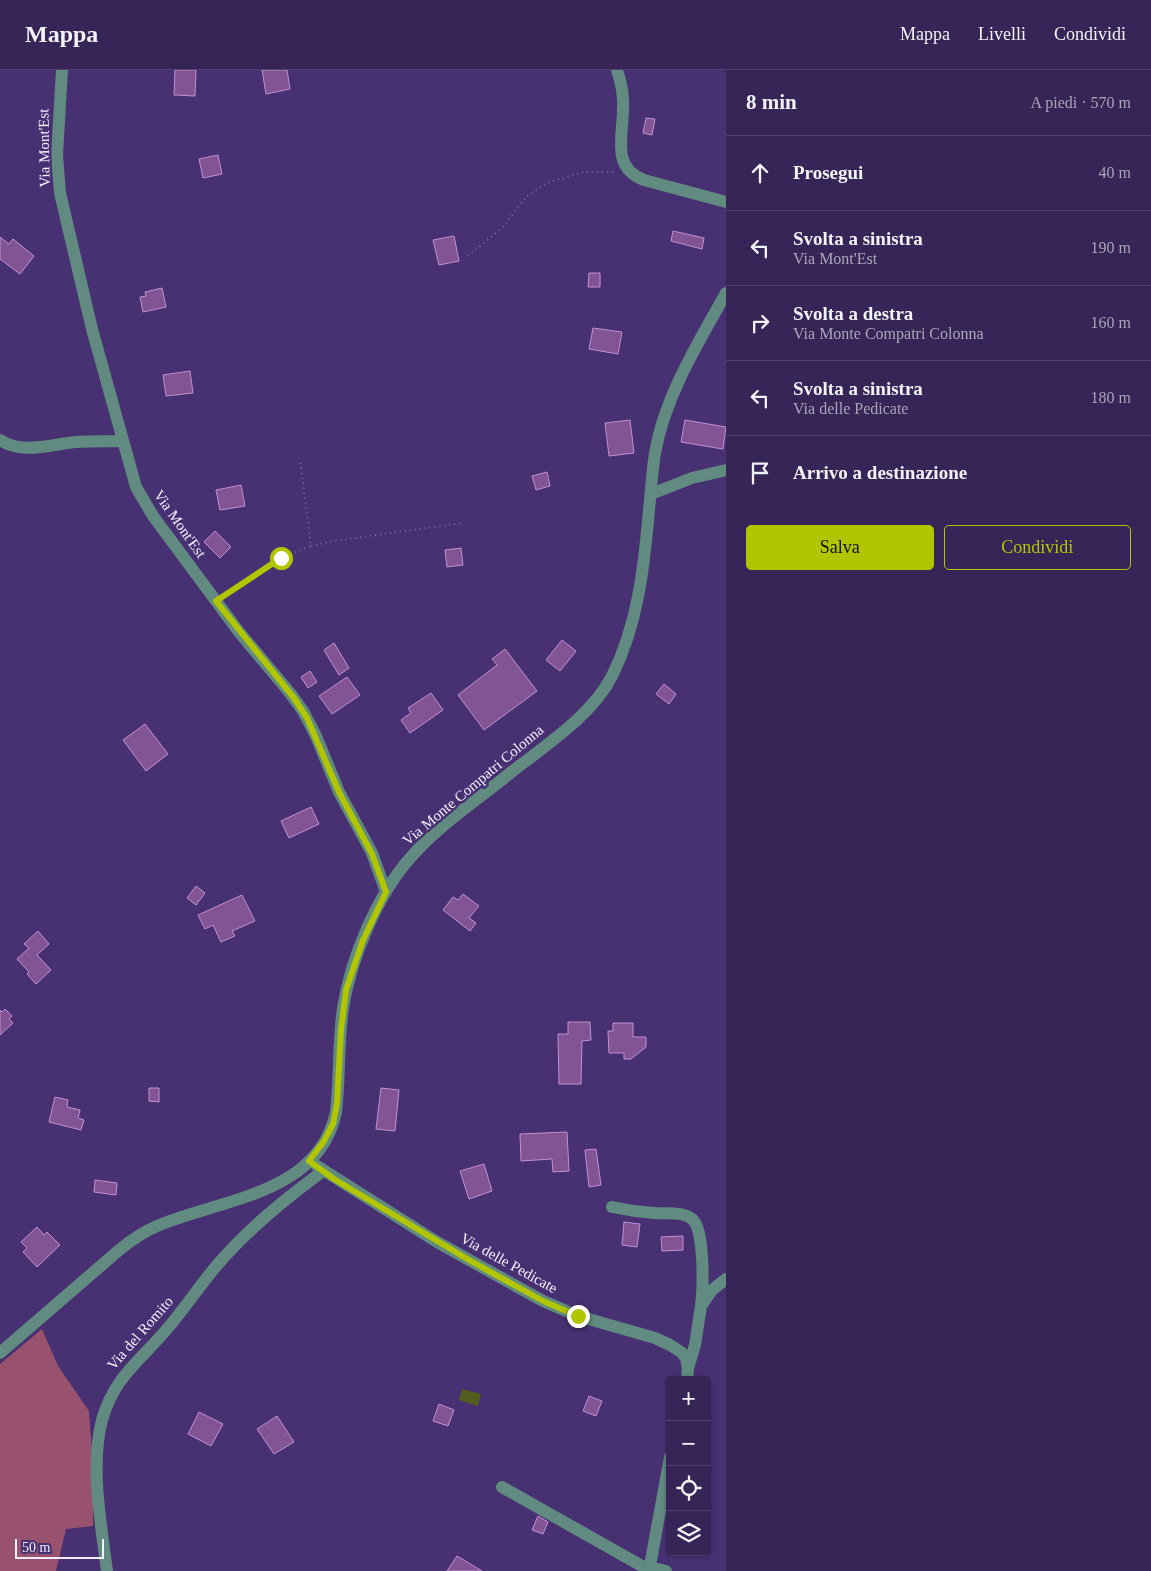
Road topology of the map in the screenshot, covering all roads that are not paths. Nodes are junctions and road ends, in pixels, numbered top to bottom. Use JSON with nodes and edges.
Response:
{"nodes":[{"id":1,"x":62,"y":70,"type":"edge"},
{"id":2,"x":617,"y":70,"type":"edge"},
{"id":3,"x":726,"y":202,"type":"edge"},
{"id":4,"x":726,"y":293,"type":"edge"},
{"id":5,"x":0,"y":440,"type":"edge"},
{"id":6,"x":122,"y":441,"type":"junction"},
{"id":7,"x":726,"y":470,"type":"edge"},
{"id":8,"x":650,"y":494,"type":"junction"},
{"id":9,"x":386,"y":892,"type":"junction"},
{"id":10,"x":309,"y":1161,"type":"junction"},
{"id":11,"x":322,"y":1171,"type":"junction"},
{"id":12,"x":612,"y":1208,"type":"dead end"},
{"id":13,"x":726,"y":1279,"type":"edge"},
{"id":14,"x":701,"y":1306,"type":"junction"},
{"id":15,"x":0,"y":1353,"type":"edge"},
{"id":16,"x":687,"y":1374,"type":"edge"},
{"id":17,"x":668,"y":1466,"type":"edge"},
{"id":18,"x":502,"y":1487,"type":"dead end"},
{"id":19,"x":650,"y":1569,"type":"edge"},
{"id":20,"x":107,"y":1571,"type":"edge"},
{"id":21,"x":666,"y":1571,"type":"edge"}],
"edges":[{"from":1,"to":6,"type":"street","name":"Via Mont'Est"},
{"from":2,"to":3,"type":"street"},
{"from":4,"to":8,"type":"street","name":"Via Monte Compatri Colonna"},
{"from":5,"to":6,"type":"street"},
{"from":6,"to":9,"type":"street","name":"Via Mont'Est"},
{"from":7,"to":8,"type":"street"},
{"from":8,"to":9,"type":"street","name":"Via Monte Compatri Colonna"},
{"from":9,"to":10,"type":"street","name":"Via Monte Compatri Colonna"},
{"from":10,"to":11,"type":"street","name":"Via delle Pedicate"},
{"from":10,"to":15,"type":"street","name":"Via Monte Compatri Colonna"},
{"from":11,"to":16,"type":"street","name":"Via delle Pedicate"},
{"from":11,"to":20,"type":"street","name":"Via del Romito"},
{"from":12,"to":14,"type":"street"},
{"from":13,"to":14,"type":"street"},
{"from":14,"to":16,"type":"street"},
{"from":17,"to":19,"type":"street"},
{"from":18,"to":19,"type":"street"},
{"from":19,"to":21,"type":"street"}]}
